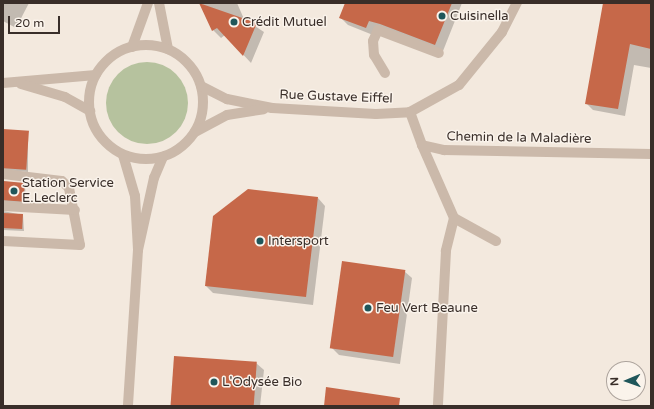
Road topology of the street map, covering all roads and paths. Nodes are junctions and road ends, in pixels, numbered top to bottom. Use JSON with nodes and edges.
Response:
{"nodes":[{"id":1,"x":148,"y":3,"type":"edge"},
{"id":2,"x":159,"y":3,"type":"edge"},
{"id":3,"x":517,"y":3,"type":"edge"},
{"id":4,"x":132,"y":47,"type":"junction"},
{"id":5,"x":168,"y":50,"type":"junction"},
{"id":6,"x":439,"y":53,"type":"dead end"},
{"id":7,"x":385,"y":73,"type":"dead end"},
{"id":8,"x":96,"y":75,"type":"junction"},
{"id":9,"x":3,"y":83,"type":"edge"},
{"id":10,"x":21,"y":84,"type":"junction"},
{"id":11,"x":201,"y":86,"type":"junction"},
{"id":12,"x":272,"y":108,"type":"junction"},
{"id":13,"x":90,"y":111,"type":"junction"},
{"id":14,"x":410,"y":112,"type":"junction"},
{"id":15,"x":195,"y":132,"type":"junction"},
{"id":16,"x":422,"y":145,"type":"junction"},
{"id":17,"x":651,"y":154,"type":"edge"},
{"id":18,"x":123,"y":155,"type":"junction"},
{"id":19,"x":163,"y":157,"type":"junction"},
{"id":20,"x":3,"y":174,"type":"edge"},
{"id":21,"x":3,"y":206,"type":"edge"},
{"id":22,"x":75,"y":210,"type":"junction"},
{"id":23,"x":454,"y":218,"type":"junction"},
{"id":24,"x":3,"y":241,"type":"edge"},
{"id":25,"x":496,"y":241,"type":"dead end"},
{"id":26,"x":138,"y":250,"type":"junction"},
{"id":27,"x":128,"y":406,"type":"edge"},
{"id":28,"x":438,"y":406,"type":"edge"}],
"edges":[{"from":1,"to":4,"type":"street"},
{"from":2,"to":5,"type":"street"},
{"from":3,"to":14,"type":"street","name":"Rue Gustave Eiffel"},
{"from":4,"to":5,"type":"street"},
{"from":4,"to":8,"type":"street"},
{"from":5,"to":11,"type":"street"},
{"from":6,"to":7,"type":"street"},
{"from":8,"to":10,"type":"street"},
{"from":8,"to":13,"type":"street"},
{"from":9,"to":10,"type":"street"},
{"from":10,"to":13,"type":"street"},
{"from":11,"to":12,"type":"street","name":"Rue Gustave Eiffel"},
{"from":11,"to":15,"type":"street"},
{"from":12,"to":14,"type":"street","name":"Rue Gustave Eiffel"},
{"from":12,"to":15,"type":"street","name":"Rue Gustave Eiffel"},
{"from":13,"to":18,"type":"street"},
{"from":14,"to":16,"type":"street"},
{"from":15,"to":19,"type":"street"},
{"from":16,"to":17,"type":"street","name":"Chemin de la Maladière"},
{"from":16,"to":23,"type":"street"},
{"from":18,"to":19,"type":"street"},
{"from":18,"to":26,"type":"street"},
{"from":19,"to":26,"type":"street"},
{"from":20,"to":22,"type":"street"},
{"from":21,"to":22,"type":"street"},
{"from":22,"to":24,"type":"street"},
{"from":23,"to":25,"type":"street"},
{"from":23,"to":28,"type":"street"},
{"from":26,"to":27,"type":"street"}]}
